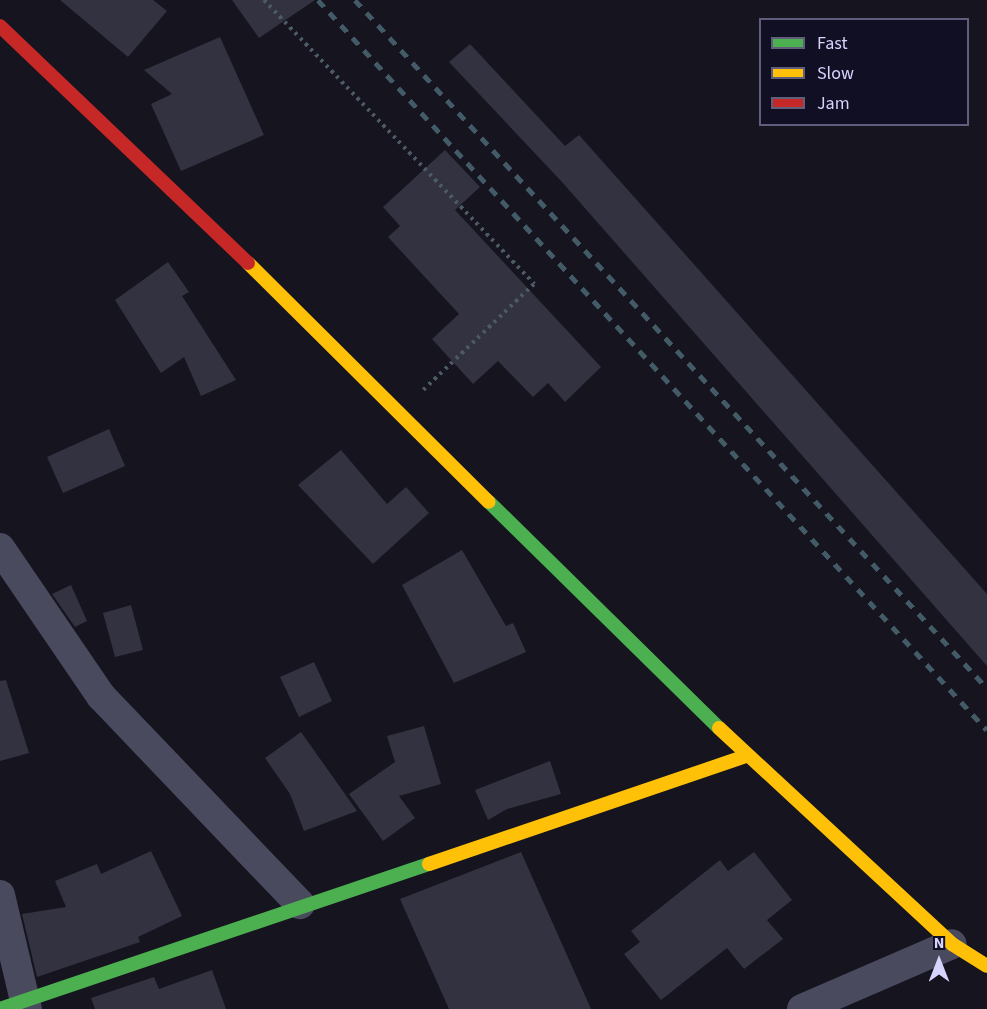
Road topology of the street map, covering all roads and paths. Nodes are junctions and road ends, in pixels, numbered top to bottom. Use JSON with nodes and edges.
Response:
{"nodes":[{"id":1,"x":264,"y":0,"type":"edge"},
{"id":2,"x":0,"y":26,"type":"edge"},
{"id":3,"x":399,"y":412,"type":"junction"},
{"id":4,"x":0,"y":548,"type":"edge"},
{"id":5,"x":747,"y":756,"type":"junction"},
{"id":6,"x":0,"y":895,"type":"edge"},
{"id":7,"x":300,"y":904,"type":"junction"},
{"id":8,"x":952,"y":944,"type":"junction"},
{"id":9,"x":987,"y":966,"type":"edge"},
{"id":10,"x":16,"y":1006,"type":"edge"},
{"id":11,"x":802,"y":1009,"type":"edge"}],
"edges":[{"from":1,"to":3,"type":"path"},
{"from":2,"to":3,"type":"main road"},
{"from":3,"to":5,"type":"main road"},
{"from":4,"to":7,"type":"street"},
{"from":5,"to":7,"type":"main road"},
{"from":5,"to":8,"type":"main road"},
{"from":6,"to":10,"type":"street"},
{"from":7,"to":10,"type":"main road"},
{"from":8,"to":9,"type":"main road"},
{"from":8,"to":11,"type":"street"}]}
